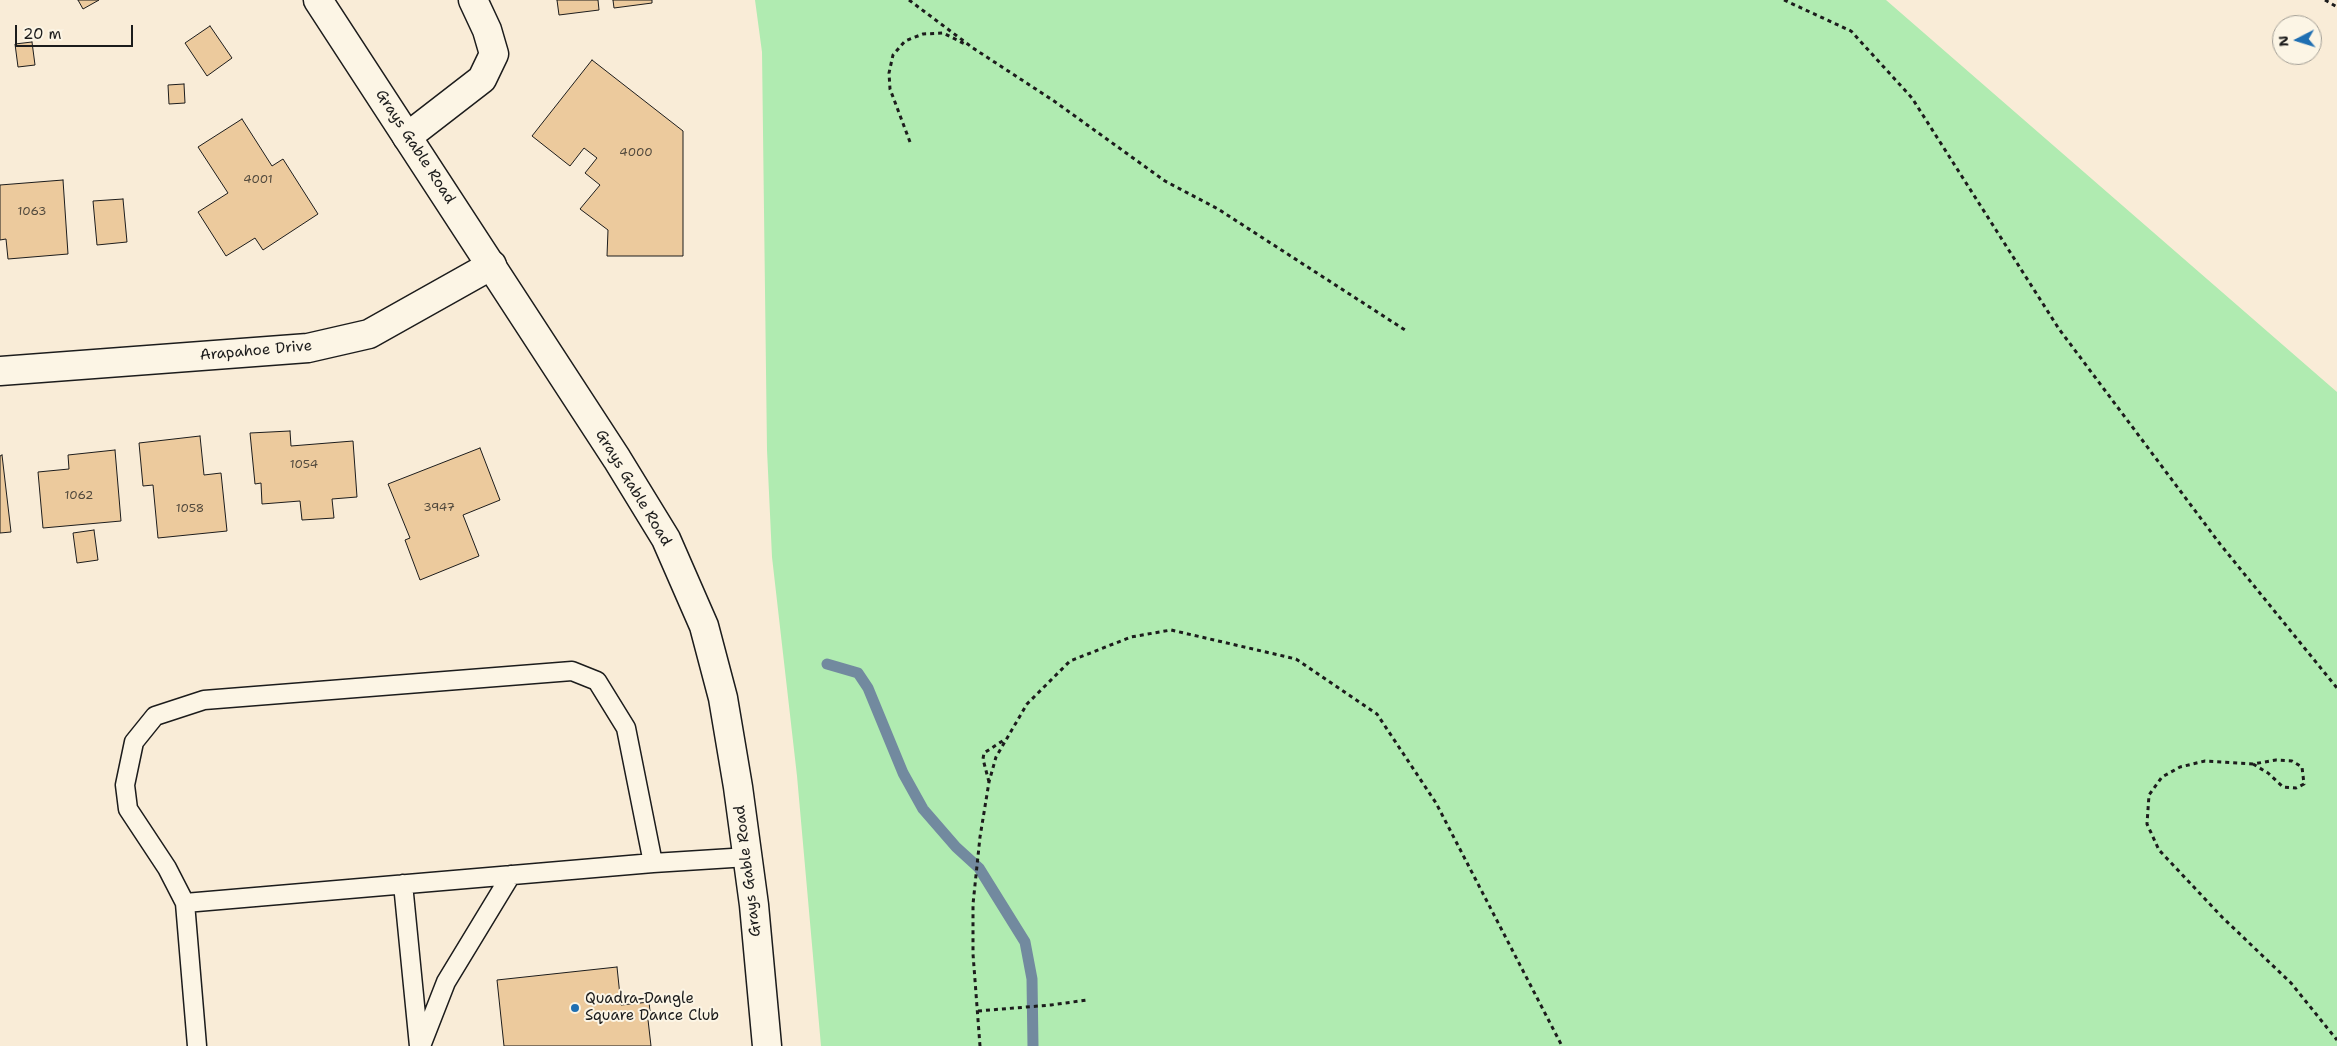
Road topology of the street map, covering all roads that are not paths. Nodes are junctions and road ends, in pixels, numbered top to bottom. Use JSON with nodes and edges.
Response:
{"nodes":[{"id":1,"x":318,"y":0,"type":"edge"},
{"id":2,"x":473,"y":0,"type":"edge"},
{"id":3,"x":407,"y":136,"type":"junction"},
{"id":4,"x":492,"y":265,"type":"junction"},
{"id":5,"x":0,"y":371,"type":"edge"},
{"id":6,"x":748,"y":857,"type":"junction"},
{"id":7,"x":653,"y":863,"type":"junction"},
{"id":8,"x":510,"y":875,"type":"junction"},
{"id":9,"x":403,"y":884,"type":"junction"},
{"id":10,"x":185,"y":902,"type":"junction"},
{"id":11,"x":197,"y":1046,"type":"edge"},
{"id":12,"x":420,"y":1046,"type":"edge"},
{"id":13,"x":767,"y":1046,"type":"edge"}],
"edges":[{"from":1,"to":3,"type":"street","name":"Grays Gable Road"},
{"from":2,"to":3,"type":"street"},
{"from":3,"to":4,"type":"street","name":"Grays Gable Road"},
{"from":4,"to":5,"type":"street","name":"Arapahoe Drive"},
{"from":4,"to":6,"type":"street","name":"Grays Gable Road"},
{"from":6,"to":7,"type":"lane"},
{"from":6,"to":13,"type":"street","name":"Grays Gable Road"},
{"from":7,"to":8,"type":"lane"},
{"from":7,"to":10,"type":"lane"},
{"from":8,"to":9,"type":"lane"},
{"from":8,"to":12,"type":"lane"},
{"from":9,"to":10,"type":"lane"},
{"from":9,"to":12,"type":"lane"},
{"from":10,"to":11,"type":"lane"}]}
